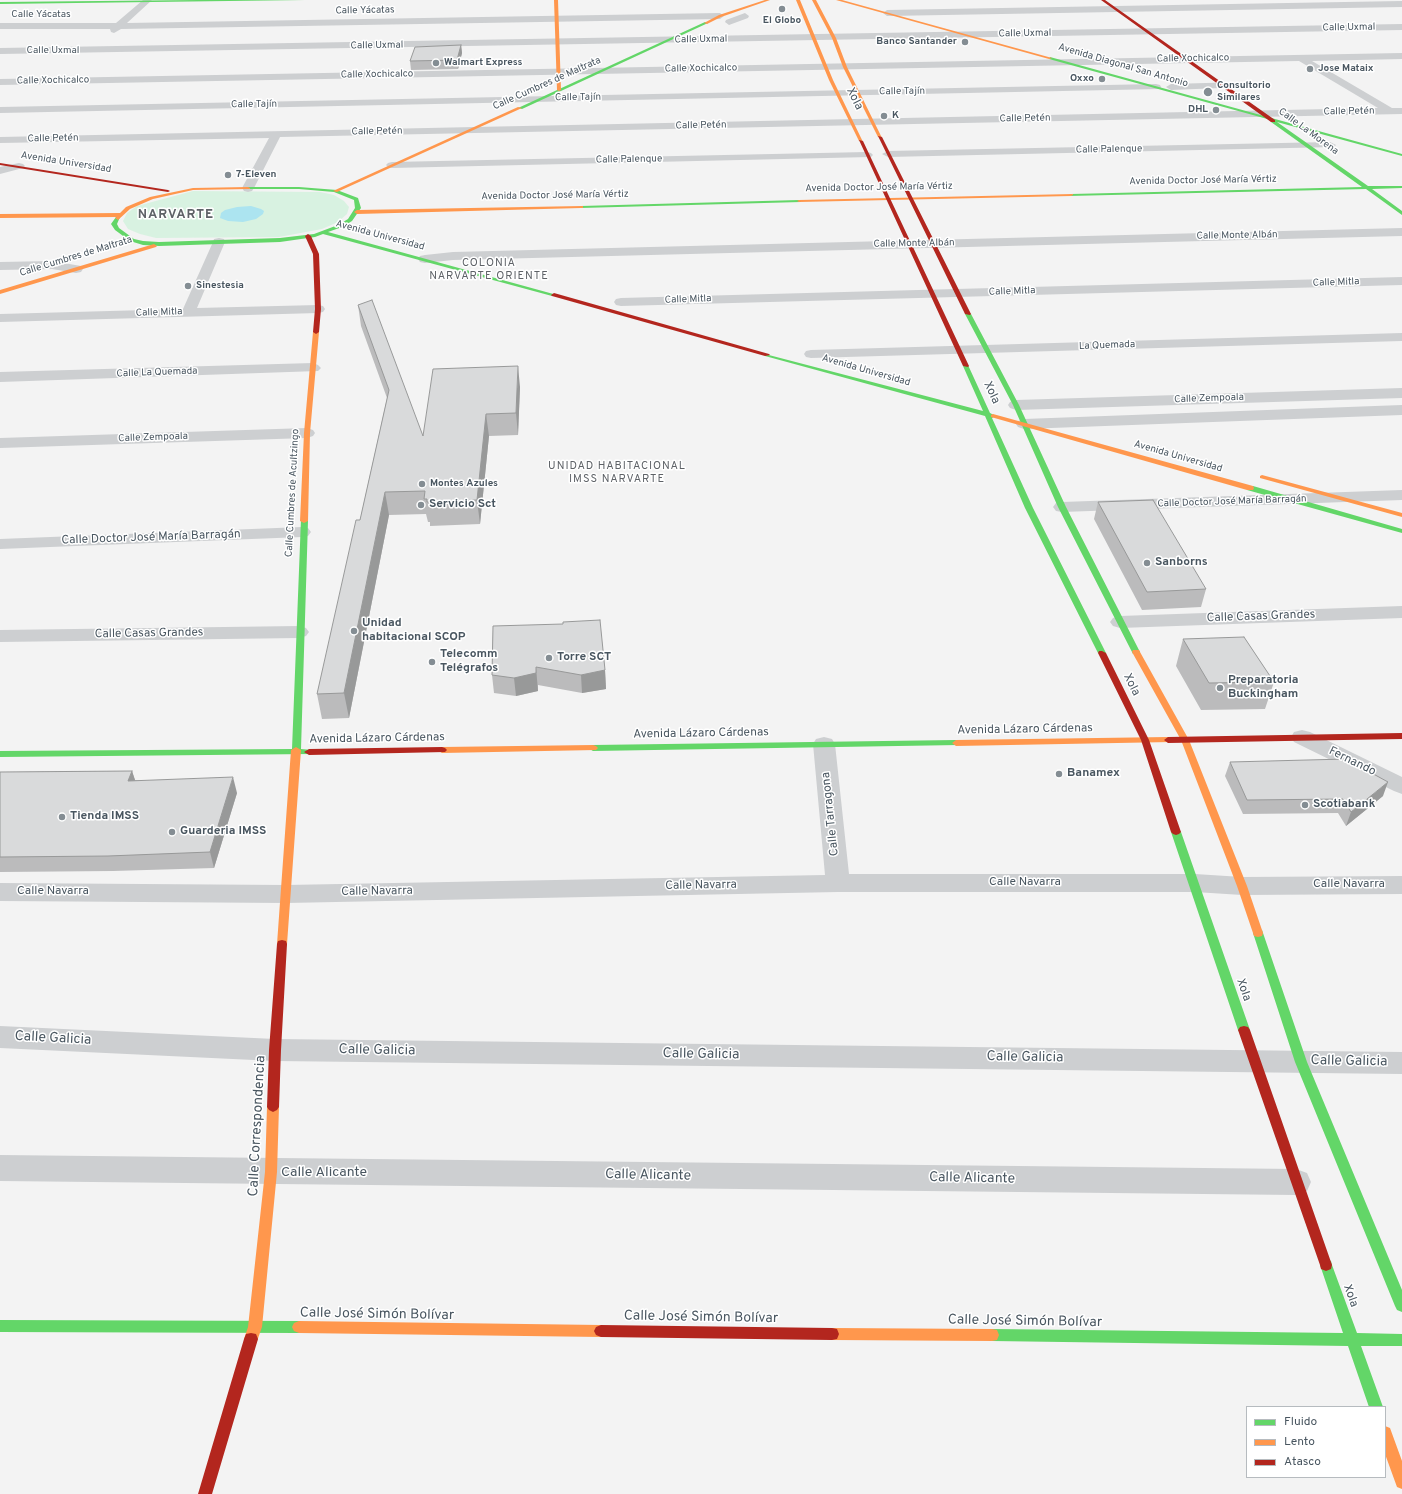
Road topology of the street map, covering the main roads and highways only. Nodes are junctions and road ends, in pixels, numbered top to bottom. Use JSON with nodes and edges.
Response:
{"nodes":[{"id":1,"x":303,"y":0,"type":"edge"},
{"id":2,"x":556,"y":0,"type":"edge"},
{"id":3,"x":768,"y":0,"type":"edge"},
{"id":4,"x":798,"y":0,"type":"edge"},
{"id":5,"x":814,"y":0,"type":"edge"},
{"id":6,"x":838,"y":0,"type":"edge"},
{"id":7,"x":1103,"y":0,"type":"edge"},
{"id":8,"x":1120,"y":0,"type":"edge"},
{"id":9,"x":147,"y":1,"type":"edge"},
{"id":10,"x":0,"y":3,"type":"edge"},
{"id":11,"x":903,"y":13,"type":"road end"},
{"id":12,"x":720,"y":16,"type":"junction"},
{"id":13,"x":1177,"y":40,"type":"dead end"},
{"id":14,"x":1194,"y":51,"type":"dead end"},
{"id":15,"x":1218,"y":68,"type":"dead end"},
{"id":16,"x":1229,"y":76,"type":"dead end"},
{"id":17,"x":1244,"y":87,"type":"road end"},
{"id":18,"x":560,"y":95,"type":"junction"},
{"id":19,"x":540,"y":99,"type":"road end"},
{"id":20,"x":1264,"y":113,"type":"junction"},
{"id":21,"x":1304,"y":128,"type":"junction"},
{"id":22,"x":460,"y":145,"type":"dead end"},
{"id":23,"x":1333,"y":148,"type":"road end"},
{"id":24,"x":1402,"y":150,"type":"edge"},
{"id":25,"x":439,"y":155,"type":"dead end"},
{"id":26,"x":1402,"y":155,"type":"edge"},
{"id":27,"x":419,"y":164,"type":"road end"},
{"id":28,"x":19,"y":166,"type":"road end"},
{"id":29,"x":0,"y":169,"type":"edge"},
{"id":30,"x":1402,"y":179,"type":"edge"},
{"id":31,"x":1355,"y":180,"type":"junction"},
{"id":32,"x":1381,"y":180,"type":"junction"},
{"id":33,"x":1366,"y":187,"type":"junction"},
{"id":34,"x":1392,"y":187,"type":"junction"},
{"id":35,"x":1402,"y":187,"type":"edge"},
{"id":36,"x":364,"y":189,"type":"dead end"},
{"id":37,"x":335,"y":191,"type":"junction"},
{"id":38,"x":175,"y":192,"type":"junction"},
{"id":39,"x":1402,"y":194,"type":"edge"},
{"id":40,"x":887,"y":195,"type":"junction"},
{"id":41,"x":909,"y":195,"type":"junction"},
{"id":42,"x":350,"y":196,"type":"junction"},
{"id":43,"x":152,"y":198,"type":"junction"},
{"id":44,"x":357,"y":208,"type":"junction"},
{"id":45,"x":1402,"y":213,"type":"edge"},
{"id":46,"x":120,"y":215,"type":"junction"},
{"id":47,"x":0,"y":216,"type":"edge"},
{"id":48,"x":114,"y":224,"type":"junction"},
{"id":49,"x":0,"y":225,"type":"edge"},
{"id":50,"x":340,"y":226,"type":"junction"},
{"id":51,"x":355,"y":230,"type":"dead end"},
{"id":52,"x":323,"y":232,"type":"junction"},
{"id":53,"x":308,"y":236,"type":"junction"},
{"id":54,"x":132,"y":240,"type":"junction"},
{"id":55,"x":117,"y":244,"type":"dead end"},
{"id":56,"x":159,"y":244,"type":"junction"},
{"id":57,"x":453,"y":256,"type":"road end"},
{"id":58,"x":52,"y":265,"type":"road end"},
{"id":59,"x":483,"y":265,"type":"dead end"},
{"id":60,"x":22,"y":274,"type":"dead end"},
{"id":61,"x":552,"y":283,"type":"dead end"},
{"id":62,"x":537,"y":290,"type":"junction"},
{"id":63,"x":0,"y":292,"type":"edge"},
{"id":64,"x":618,"y":301,"type":"road end"},
{"id":65,"x":650,"y":310,"type":"dead end"},
{"id":66,"x":808,"y":353,"type":"road end"},
{"id":67,"x":840,"y":362,"type":"dead end"},
{"id":68,"x":879,"y":377,"type":"dead end"},
{"id":69,"x":871,"y":384,"type":"junction"},
{"id":70,"x":966,"y":396,"type":"dead end"},
{"id":71,"x":982,"y":400,"type":"junction"},
{"id":72,"x":993,"y":403,"type":"dead end"},
{"id":73,"x":1016,"y":411,"type":"junction"},
{"id":74,"x":989,"y":416,"type":"junction"},
{"id":75,"x":1058,"y":422,"type":"road end"},
{"id":76,"x":1096,"y":432,"type":"dead end"},
{"id":77,"x":1257,"y":475,"type":"dead end"},
{"id":78,"x":1402,"y":515,"type":"edge"},
{"id":79,"x":1402,"y":531,"type":"edge"},
{"id":80,"x":1402,"y":736,"type":"edge"},
{"id":81,"x":1145,"y":740,"type":"junction"},
{"id":82,"x":1185,"y":740,"type":"junction"},
{"id":83,"x":296,"y":752,"type":"junction"},
{"id":84,"x":0,"y":754,"type":"edge"},
{"id":85,"x":1402,"y":1306,"type":"edge"},
{"id":86,"x":0,"y":1326,"type":"edge"},
{"id":87,"x":255,"y":1327,"type":"junction"},
{"id":88,"x":1352,"y":1339,"type":"junction"},
{"id":89,"x":1402,"y":1340,"type":"edge"},
{"id":90,"x":1376,"y":1406,"type":"edge"},
{"id":91,"x":1386,"y":1436,"type":"edge"},
{"id":92,"x":1402,"y":1482,"type":"edge"},
{"id":93,"x":205,"y":1494,"type":"edge"}],
"edges":[{"from":1,"to":9,"type":"main road"},
{"from":2,"to":18,"type":"main road"},
{"from":3,"to":12,"type":"main road","name":"Calle Cumbres de Maltrata"},
{"from":4,"to":40,"type":"main road","name":"Xola"},
{"from":5,"to":41,"type":"main road","name":"Xola"},
{"from":6,"to":20,"type":"main road","name":"Avenida Diagonal San Antonio"},
{"from":7,"to":20,"type":"main road","name":"Calle La Morena"},
{"from":8,"to":13,"type":"main road"},
{"from":9,"to":10,"type":"main road"},
{"from":11,"to":20,"type":"main road","name":"Avenida Diagonal San Antonio"},
{"from":12,"to":18,"type":"main road","name":"Calle Cumbres de Maltrata"},
{"from":12,"to":18,"type":"main road","name":"Calle Cumbres de Maltrata"},
{"from":14,"to":15,"type":"main road"},
{"from":16,"to":17,"type":"main road"},
{"from":18,"to":22,"type":"main road","name":"Calle Cumbres de Maltrata"},
{"from":19,"to":37,"type":"main road","name":"Calle Cumbres de Maltrata"},
{"from":20,"to":21,"type":"main road","name":"Avenida Diagonal San Antonio"},
{"from":20,"to":31,"type":"main road","name":"Calle La Morena"},
{"from":21,"to":23,"type":"main road","name":"Calle La Morena"},
{"from":21,"to":24,"type":"main road","name":"Calle La Morena"},
{"from":21,"to":26,"type":"main road","name":"Avenida Diagonal San Antonio"},
{"from":25,"to":27,"type":"main road"},
{"from":28,"to":38,"type":"main road","name":"Avenida Universidad"},
{"from":29,"to":43,"type":"main road","name":"Avenida Universidad"},
{"from":30,"to":32,"type":"main road","name":"Avenida Doctor José María Vértiz"},
{"from":31,"to":32,"type":"main road","name":"Avenida Doctor José María Vértiz"},
{"from":31,"to":33,"type":"main road","name":"Calle La Morena"},
{"from":31,"to":41,"type":"main road","name":"Avenida Doctor José María Vértiz"},
{"from":32,"to":34,"type":"main road"},
{"from":33,"to":34,"type":"main road","name":"Avenida Doctor José María Vértiz"},
{"from":33,"to":41,"type":"main road","name":"Avenida Doctor José María Vértiz"},
{"from":33,"to":45,"type":"main road","name":"Calle La Morena"},
{"from":34,"to":35,"type":"main road","name":"Avenida Doctor José María Vértiz"},
{"from":34,"to":39,"type":"main road"},
{"from":36,"to":42,"type":"main road"},
{"from":37,"to":38,"type":"main road"},
{"from":37,"to":42,"type":"main road"},
{"from":38,"to":43,"type":"main road"},
{"from":40,"to":41,"type":"main road","name":"Avenida Doctor José María Vértiz"},
{"from":40,"to":44,"type":"main road","name":"Avenida Doctor José María Vértiz"},
{"from":40,"to":71,"type":"main road","name":"Xola"},
{"from":41,"to":73,"type":"main road","name":"Xola"},
{"from":42,"to":44,"type":"main road"},
{"from":43,"to":46,"type":"main road"},
{"from":44,"to":50,"type":"main road"},
{"from":46,"to":47,"type":"main road"},
{"from":46,"to":48,"type":"main road"},
{"from":48,"to":49,"type":"main road"},
{"from":48,"to":54,"type":"main road"},
{"from":50,"to":51,"type":"main road","name":"Avenida Universidad"},
{"from":50,"to":52,"type":"main road"},
{"from":52,"to":53,"type":"main road"},
{"from":52,"to":62,"type":"main road","name":"Avenida Universidad"},
{"from":53,"to":56,"type":"main road"},
{"from":53,"to":83,"type":"main road","name":"Calle Cumbres de Acultzingo"},
{"from":54,"to":55,"type":"main road","name":"Calle Cumbres de Maltrata"},
{"from":54,"to":56,"type":"main road"},
{"from":56,"to":63,"type":"main road","name":"Calle Cumbres de Maltrata"},
{"from":57,"to":59,"type":"main road"},
{"from":58,"to":60,"type":"main road","name":"Calle Cumbres de Maltrata"},
{"from":61,"to":62,"type":"main road"},
{"from":62,"to":69,"type":"main road","name":"Avenida Universidad"},
{"from":64,"to":65,"type":"main road"},
{"from":66,"to":67,"type":"main road","name":"Avenida Universidad"},
{"from":68,"to":69,"type":"main road"},
{"from":69,"to":74,"type":"main road","name":"Avenida Universidad"},
{"from":70,"to":71,"type":"main road"},
{"from":71,"to":72,"type":"main road"},
{"from":71,"to":74,"type":"main road","name":"Xola"},
{"from":73,"to":74,"type":"main road","name":"Avenida Universidad"},
{"from":73,"to":79,"type":"main road","name":"Avenida Universidad"},
{"from":73,"to":82,"type":"main road","name":"Xola"},
{"from":74,"to":81,"type":"main road","name":"Xola"},
{"from":75,"to":76,"type":"main road"},
{"from":77,"to":78,"type":"main road"},
{"from":80,"to":82,"type":"main road","name":"Avenida Lázaro Cárdenas"},
{"from":81,"to":82,"type":"main road","name":"Avenida Lázaro Cárdenas"},
{"from":81,"to":83,"type":"main road","name":"Avenida Lázaro Cárdenas"},
{"from":81,"to":88,"type":"main road","name":"Xola"},
{"from":82,"to":85,"type":"main road","name":"Xola"},
{"from":83,"to":84,"type":"main road","name":"Avenida Lázaro Cárdenas"},
{"from":83,"to":87,"type":"main road","name":"Calle Correspondencia"},
{"from":86,"to":87,"type":"main road","name":"Calle José Simón Bolívar"},
{"from":87,"to":88,"type":"main road","name":"Calle José Simón Bolívar"},
{"from":87,"to":93,"type":"main road","name":"Calle Correspondencia"},
{"from":88,"to":89,"type":"main road","name":"Calle José Simón Bolívar"},
{"from":88,"to":90,"type":"main road","name":"Xola"},
{"from":91,"to":92,"type":"main road"}]}
